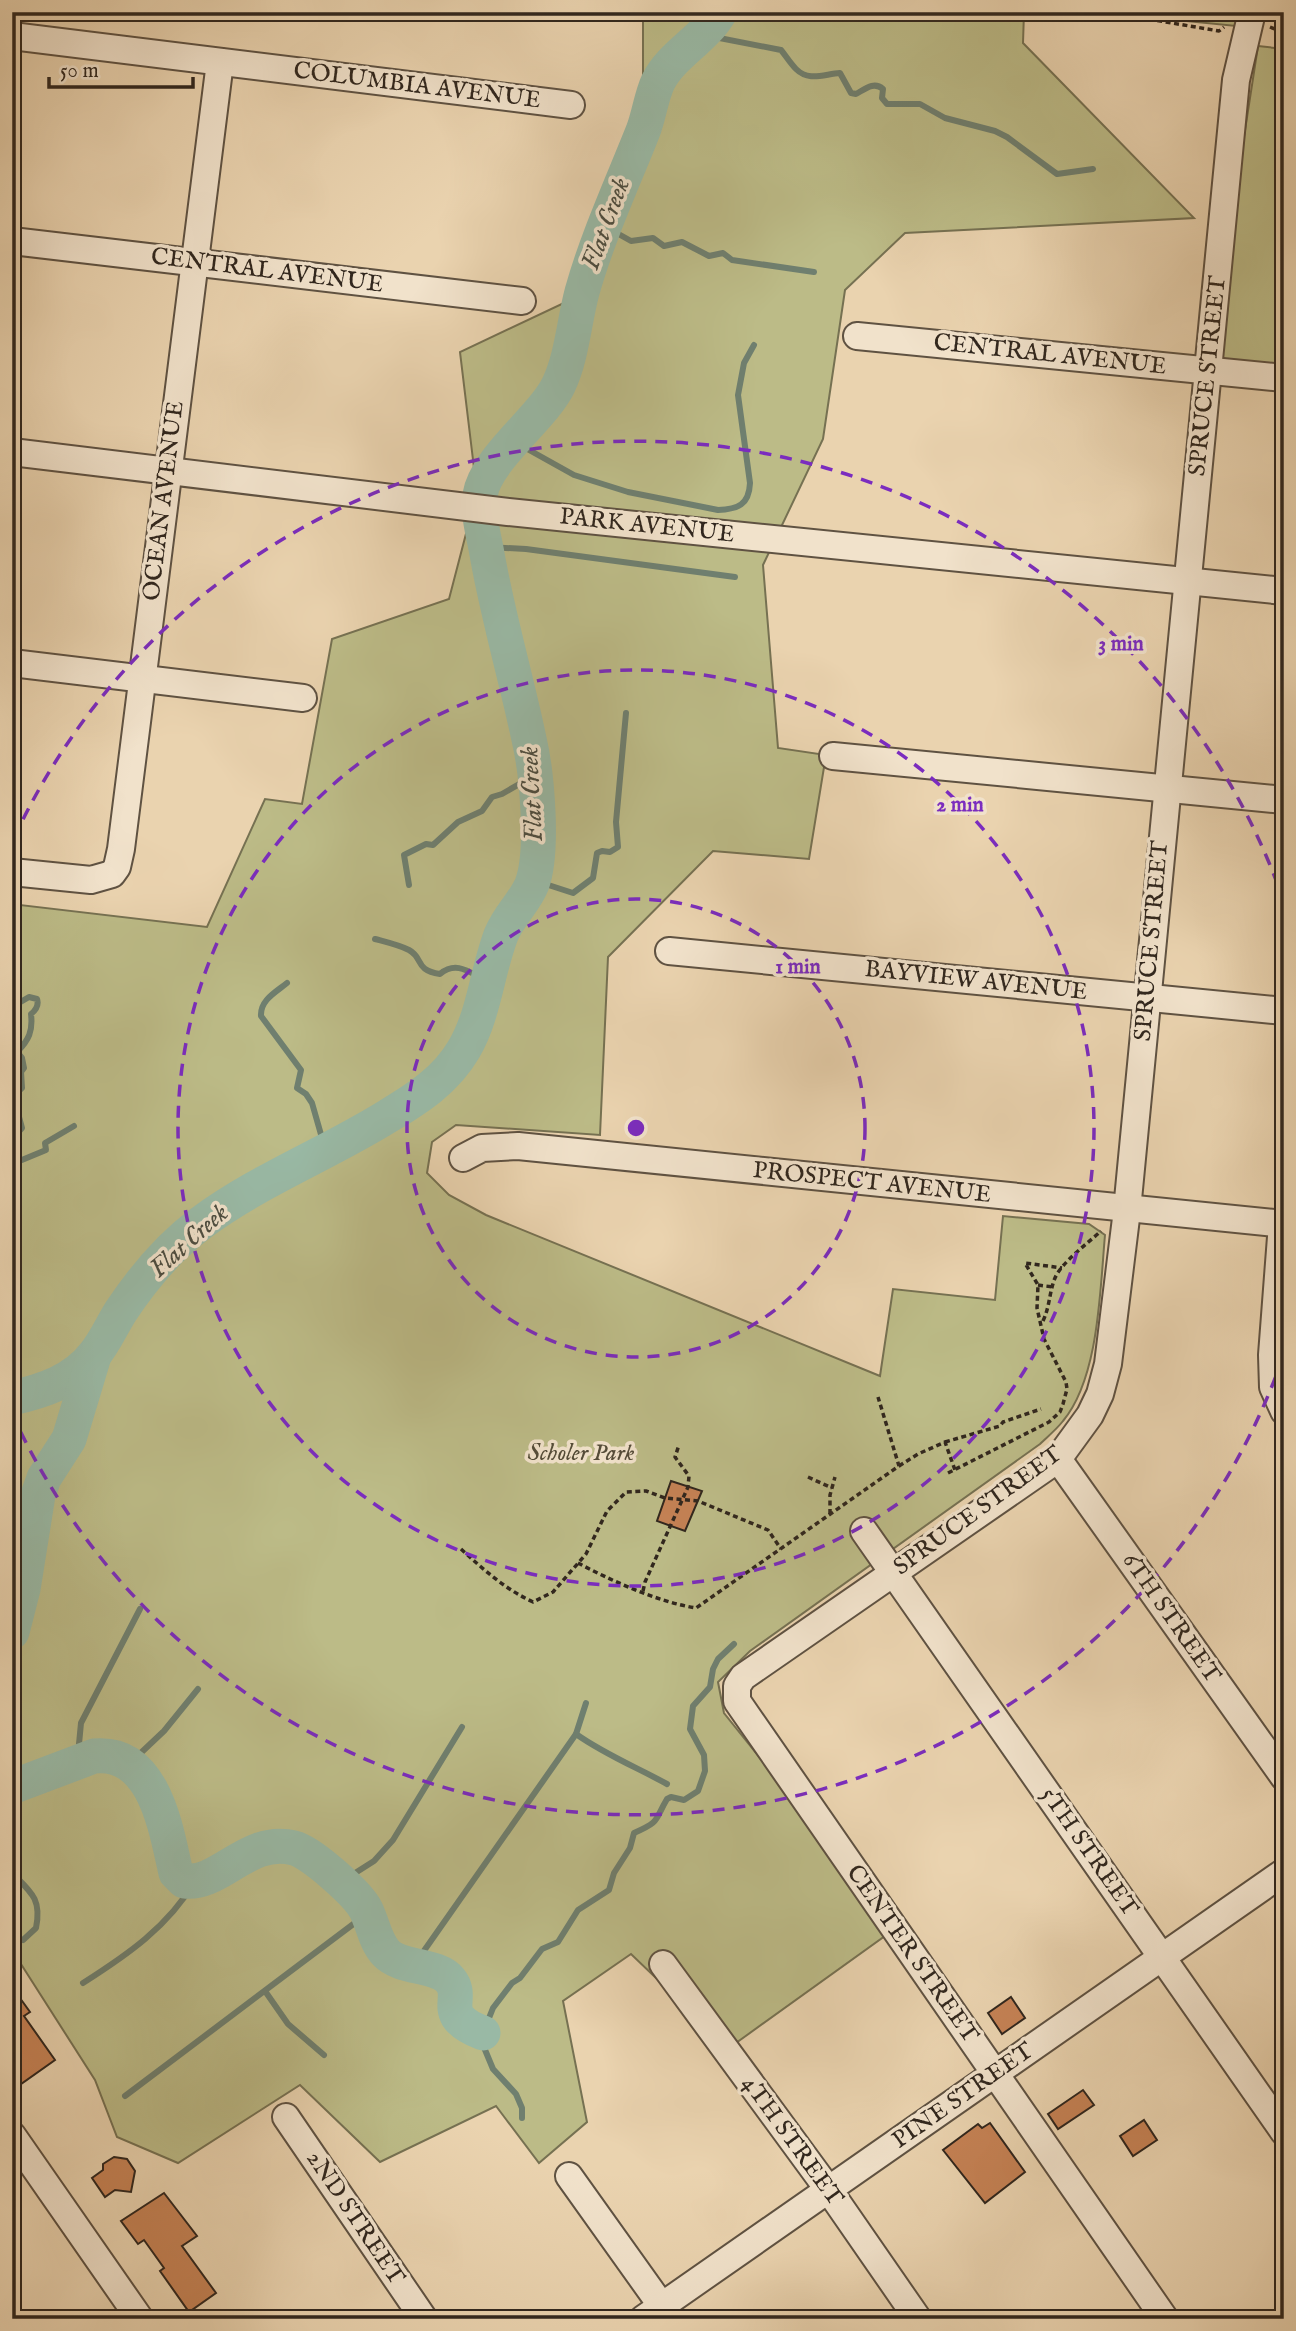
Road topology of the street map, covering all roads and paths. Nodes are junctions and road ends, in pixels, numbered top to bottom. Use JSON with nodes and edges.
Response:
{"nodes":[{"id":1,"x":1107,"y":12,"type":"edge"},
{"id":2,"x":1250,"y":16,"type":"edge"},
{"id":3,"x":1284,"y":33,"type":"edge"},
{"id":4,"x":12,"y":36,"type":"edge"},
{"id":5,"x":219,"y":62,"type":"junction"},
{"id":6,"x":571,"y":105,"type":"dead end"},
{"id":7,"x":12,"y":240,"type":"edge"},
{"id":8,"x":195,"y":262,"type":"junction"},
{"id":9,"x":522,"y":301,"type":"dead end"},
{"id":10,"x":857,"y":335,"type":"dead end"},
{"id":11,"x":1208,"y":370,"type":"junction"},
{"id":12,"x":1284,"y":378,"type":"edge"},
{"id":13,"x":12,"y":452,"type":"edge"},
{"id":14,"x":168,"y":471,"type":"junction"},
{"id":15,"x":1188,"y":581,"type":"junction"},
{"id":16,"x":1284,"y":591,"type":"edge"},
{"id":17,"x":12,"y":663,"type":"edge"},
{"id":18,"x":141,"y":678,"type":"junction"},
{"id":19,"x":303,"y":698,"type":"dead end"},
{"id":20,"x":833,"y":756,"type":"dead end"},
{"id":21,"x":1167,"y":788,"type":"junction"},
{"id":22,"x":1284,"y":800,"type":"edge"},
{"id":23,"x":12,"y":873,"type":"edge"},
{"id":24,"x":669,"y":951,"type":"dead end"},
{"id":25,"x":1147,"y":998,"type":"junction"},
{"id":26,"x":1284,"y":1011,"type":"edge"},
{"id":27,"x":463,"y":1158,"type":"dead end"},
{"id":28,"x":1127,"y":1210,"type":"junction"},
{"id":29,"x":1283,"y":1224,"type":"edge"},
{"id":30,"x":1062,"y":1268,"type":"junction"},
{"id":31,"x":1038,"y":1285,"type":"junction"},
{"id":32,"x":1053,"y":1287,"type":"junction"},
{"id":33,"x":1042,"y":1323,"type":"junction"},
{"id":34,"x":878,"y":1397,"type":"dead end"},
{"id":35,"x":1041,"y":1409,"type":"dead end"},
{"id":36,"x":1284,"y":1411,"type":"edge"},
{"id":37,"x":945,"y":1442,"type":"junction"},
{"id":38,"x":679,"y":1445,"type":"dead end"},
{"id":39,"x":1058,"y":1459,"type":"junction"},
{"id":40,"x":899,"y":1466,"type":"junction"},
{"id":41,"x":954,"y":1470,"type":"junction"},
{"id":42,"x":948,"y":1473,"type":"dead end"},
{"id":43,"x":835,"y":1477,"type":"dead end"},
{"id":44,"x":808,"y":1478,"type":"dead end"},
{"id":45,"x":832,"y":1488,"type":"junction"},
{"id":46,"x":681,"y":1500,"type":"junction"},
{"id":47,"x":830,"y":1514,"type":"junction"},
{"id":48,"x":864,"y":1531,"type":"dead end"},
{"id":49,"x":461,"y":1549,"type":"dead end"},
{"id":50,"x":780,"y":1549,"type":"junction"},
{"id":51,"x":578,"y":1563,"type":"junction"},
{"id":52,"x":893,"y":1572,"type":"junction"},
{"id":53,"x":643,"y":1591,"type":"junction"},
{"id":54,"x":736,"y":1691,"type":"joint"},
{"id":55,"x":1284,"y":1777,"type":"edge"},
{"id":56,"x":1284,"y":1872,"type":"edge"},
{"id":57,"x":1163,"y":1956,"type":"junction"},
{"id":58,"x":663,"y":1964,"type":"dead end"},
{"id":59,"x":996,"y":2074,"type":"junction"},
{"id":60,"x":286,"y":2117,"type":"dead end"},
{"id":61,"x":1284,"y":2132,"type":"edge"},
{"id":62,"x":12,"y":2135,"type":"edge"},
{"id":63,"x":569,"y":2176,"type":"dead end"},
{"id":64,"x":828,"y":2189,"type":"junction"},
{"id":65,"x":659,"y":2314,"type":"edge"},
{"id":66,"x":140,"y":2319,"type":"edge"},
{"id":67,"x":424,"y":2319,"type":"edge"},
{"id":68,"x":918,"y":2319,"type":"edge"},
{"id":69,"x":1165,"y":2319,"type":"edge"}],
"edges":[{"from":1,"to":2,"type":"path"},
{"from":2,"to":3,"type":"path"},
{"from":2,"to":11,"type":"street","name":"SPRUCE STREET"},
{"from":4,"to":5,"type":"street","name":"COLUMBIA AVENUE"},
{"from":5,"to":6,"type":"street","name":"COLUMBIA AVENUE"},
{"from":5,"to":8,"type":"street","name":"OCEAN AVENUE"},
{"from":7,"to":8,"type":"street","name":"CENTRAL AVENUE"},
{"from":8,"to":9,"type":"street","name":"CENTRAL AVENUE"},
{"from":8,"to":14,"type":"street","name":"OCEAN AVENUE"},
{"from":10,"to":11,"type":"street","name":"CENTRAL AVENUE"},
{"from":11,"to":12,"type":"street","name":"CENTRAL AVENUE"},
{"from":11,"to":15,"type":"street","name":"SPRUCE STREET"},
{"from":13,"to":14,"type":"street","name":"PARK AVENUE"},
{"from":14,"to":15,"type":"street","name":"PARK AVENUE"},
{"from":14,"to":18,"type":"street","name":"OCEAN AVENUE"},
{"from":15,"to":16,"type":"street","name":"PARK AVENUE"},
{"from":15,"to":21,"type":"street","name":"SPRUCE STREET"},
{"from":17,"to":18,"type":"street"},
{"from":18,"to":19,"type":"street"},
{"from":18,"to":23,"type":"street","name":"OCEAN AVENUE"},
{"from":20,"to":21,"type":"street"},
{"from":21,"to":22,"type":"street"},
{"from":21,"to":25,"type":"street","name":"SPRUCE STREET"},
{"from":24,"to":25,"type":"street","name":"BAYVIEW AVENUE"},
{"from":25,"to":26,"type":"street","name":"BAYVIEW AVENUE"},
{"from":25,"to":28,"type":"street","name":"SPRUCE STREET"},
{"from":27,"to":28,"type":"street","name":"PROSPECT AVENUE"},
{"from":28,"to":29,"type":"street","name":"PROSPECT AVENUE"},
{"from":28,"to":30,"type":"path"},
{"from":28,"to":39,"type":"street","name":"SPRUCE STREET"},
{"from":29,"to":36,"type":"street"},
{"from":30,"to":31,"type":"path"},
{"from":30,"to":32,"type":"path"},
{"from":31,"to":32,"type":"path"},
{"from":31,"to":33,"type":"path"},
{"from":32,"to":33,"type":"path"},
{"from":33,"to":41,"type":"path"},
{"from":34,"to":40,"type":"path"},
{"from":35,"to":37,"type":"path"},
{"from":37,"to":40,"type":"path"},
{"from":37,"to":41,"type":"path"},
{"from":38,"to":46,"type":"path"},
{"from":39,"to":52,"type":"street","name":"SPRUCE STREET"},
{"from":39,"to":55,"type":"street","name":"6TH STREET"},
{"from":40,"to":47,"type":"path"},
{"from":41,"to":42,"type":"path"},
{"from":43,"to":45,"type":"path"},
{"from":44,"to":45,"type":"path"},
{"from":45,"to":47,"type":"path"},
{"from":46,"to":50,"type":"path"},
{"from":46,"to":51,"type":"path"},
{"from":46,"to":53,"type":"path"},
{"from":47,"to":50,"type":"path"},
{"from":48,"to":52,"type":"street","name":"5TH STREET"},
{"from":49,"to":51,"type":"path"},
{"from":50,"to":53,"type":"path"},
{"from":51,"to":53,"type":"path"},
{"from":52,"to":54,"type":"street","name":"SPRUCE STREET"},
{"from":52,"to":57,"type":"street","name":"5TH STREET"},
{"from":54,"to":59,"type":"street","name":"CENTER STREET"},
{"from":56,"to":57,"type":"street","name":"PINE STREET"},
{"from":57,"to":59,"type":"street","name":"PINE STREET"},
{"from":57,"to":61,"type":"street","name":"5TH STREET"},
{"from":58,"to":64,"type":"street","name":"4TH STREET"},
{"from":59,"to":64,"type":"street","name":"PINE STREET"},
{"from":59,"to":69,"type":"street","name":"CENTER STREET"},
{"from":60,"to":67,"type":"street","name":"2ND STREET"},
{"from":62,"to":66,"type":"street"},
{"from":63,"to":65,"type":"street"},
{"from":64,"to":65,"type":"street","name":"PINE STREET"},
{"from":64,"to":68,"type":"street","name":"4TH STREET"}]}
